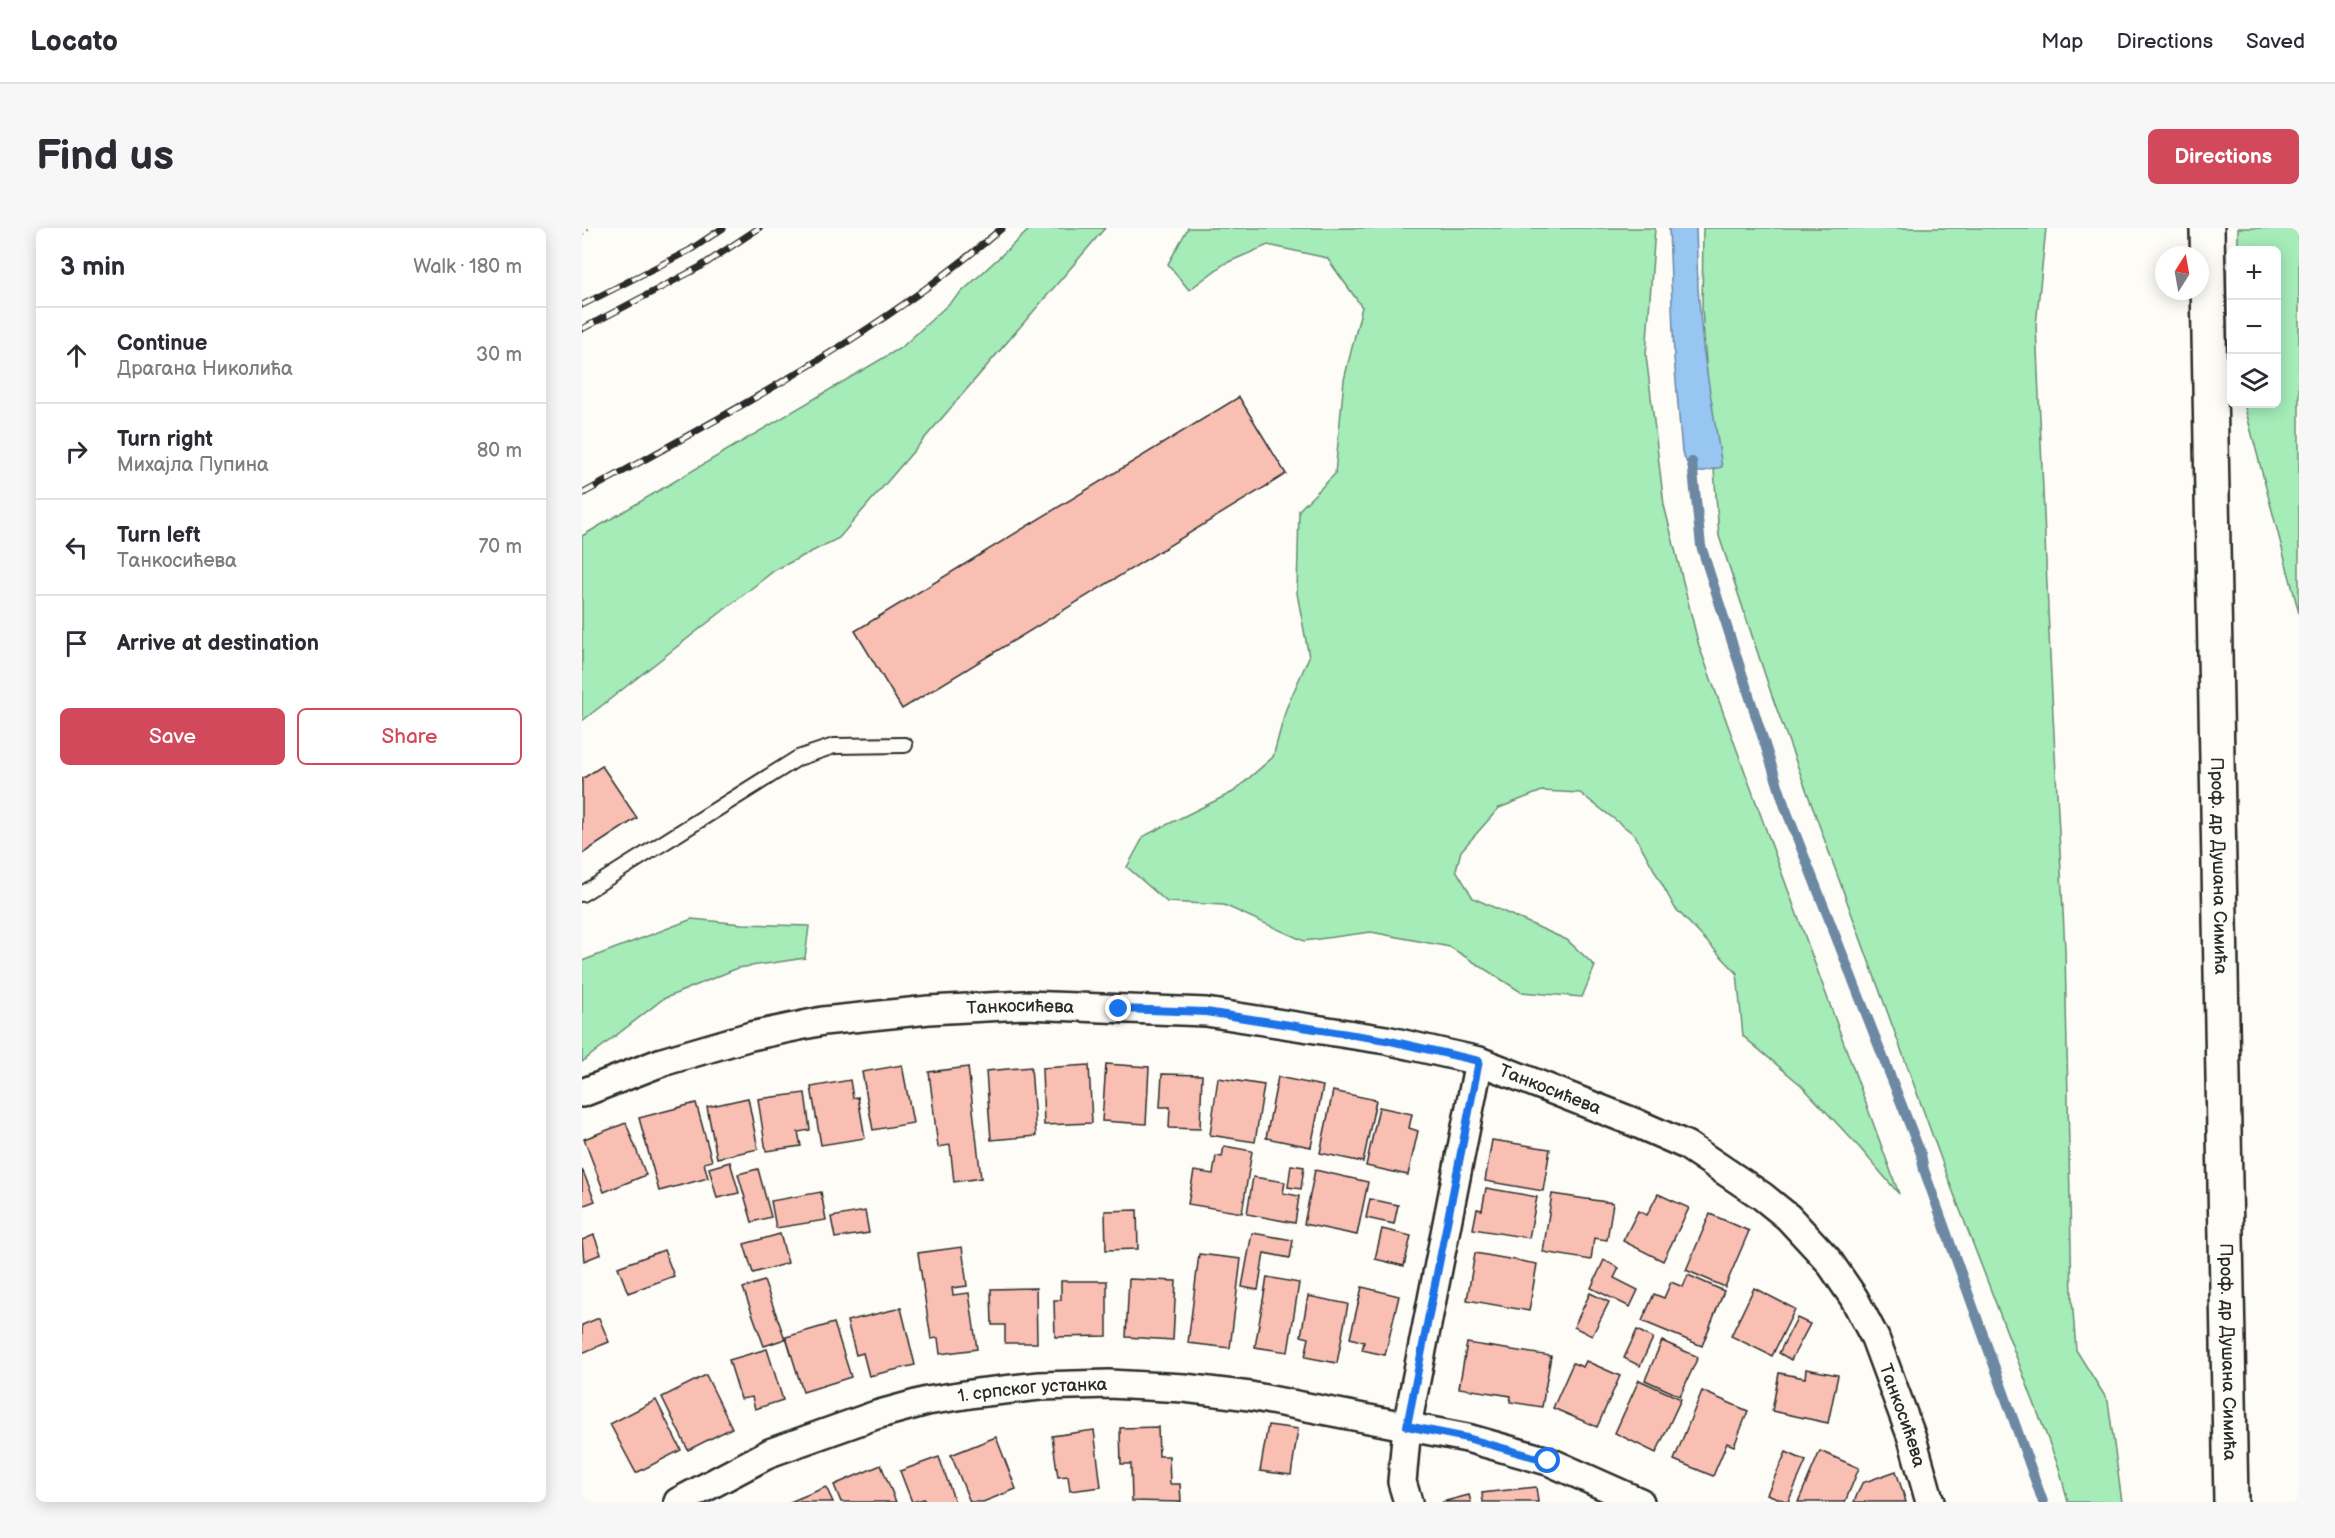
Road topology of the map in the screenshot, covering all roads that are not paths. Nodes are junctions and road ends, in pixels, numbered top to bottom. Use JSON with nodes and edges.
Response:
{"nodes":[{"id":1,"x":2207,"y":228,"type":"edge"},
{"id":2,"x":905,"y":745,"type":"dead end"},
{"id":3,"x":582,"y":894,"type":"edge"},
{"id":4,"x":1479,"y":1061,"type":"junction"},
{"id":5,"x":582,"y":1093,"type":"edge"},
{"id":6,"x":1407,"y":1426,"type":"junction"},
{"id":7,"x":1405,"y":1492,"type":"edge"},
{"id":8,"x":678,"y":1502,"type":"edge"},
{"id":9,"x":1385,"y":1502,"type":"edge"},
{"id":10,"x":1640,"y":1502,"type":"edge"},
{"id":11,"x":1930,"y":1502,"type":"edge"},
{"id":12,"x":2231,"y":1502,"type":"edge"}],
"edges":[{"from":1,"to":12,"type":"street","name":"Проф. др Душана Симића"},
{"from":2,"to":3,"type":"lane"},
{"from":4,"to":5,"type":"street","name":"Танкосићева"},
{"from":4,"to":6,"type":"street"},
{"from":4,"to":11,"type":"street","name":"Танкосићева"},
{"from":6,"to":7,"type":"street"},
{"from":6,"to":8,"type":"street","name":"1. српског устанка"},
{"from":6,"to":10,"type":"street","name":"1. српског устанка"},
{"from":7,"to":9,"type":"street"}]}
